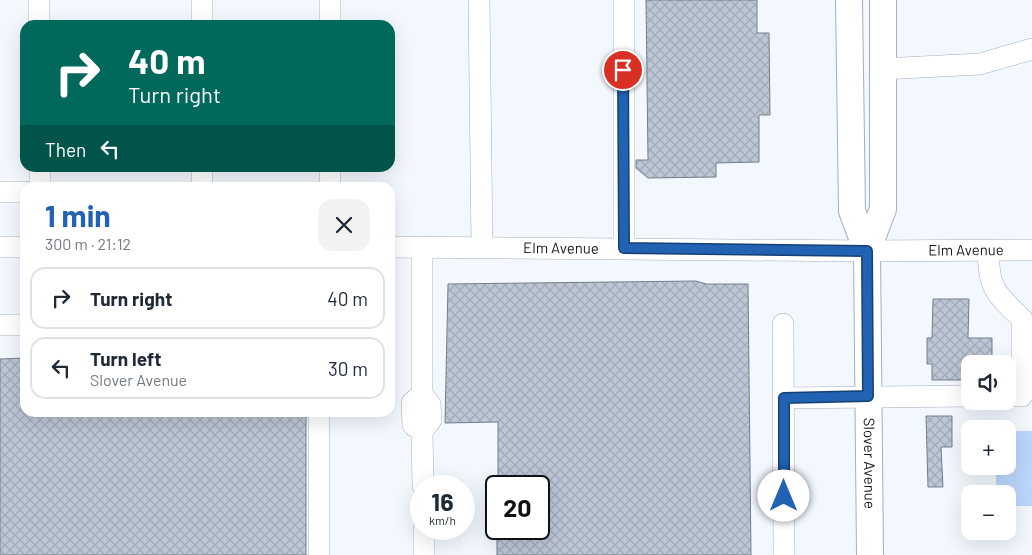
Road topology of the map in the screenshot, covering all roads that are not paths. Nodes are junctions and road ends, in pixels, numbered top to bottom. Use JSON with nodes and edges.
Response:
{"nodes":[{"id":1,"x":39,"y":0,"type":"edge"},
{"id":2,"x":202,"y":0,"type":"edge"},
{"id":3,"x":330,"y":0,"type":"edge"},
{"id":4,"x":479,"y":0,"type":"edge"},
{"id":5,"x":624,"y":0,"type":"edge"},
{"id":6,"x":849,"y":0,"type":"edge"},
{"id":7,"x":883,"y":0,"type":"edge"},
{"id":8,"x":39,"y":20,"type":"edge"},
{"id":9,"x":202,"y":20,"type":"edge"},
{"id":10,"x":330,"y":20,"type":"edge"},
{"id":11,"x":1032,"y":49,"type":"edge"},
{"id":12,"x":882,"y":69,"type":"junction"},
{"id":13,"x":0,"y":192,"type":"edge"},
{"id":14,"x":20,"y":192,"type":"edge"},
{"id":15,"x":0,"y":247,"type":"edge"},
{"id":16,"x":20,"y":247,"type":"edge"},
{"id":17,"x":395,"y":247,"type":"edge"},
{"id":18,"x":422,"y":247,"type":"junction"},
{"id":19,"x":482,"y":247,"type":"junction"},
{"id":20,"x":624,"y":248,"type":"junction"},
{"id":21,"x":1032,"y":250,"type":"edge"},
{"id":22,"x":867,"y":251,"type":"junction"},
{"id":23,"x":988,"y":251,"type":"junction"},
{"id":24,"x":783,"y":324,"type":"dead end"},
{"id":25,"x":0,"y":325,"type":"edge"},
{"id":26,"x":20,"y":325,"type":"edge"},
{"id":27,"x":868,"y":396,"type":"junction"},
{"id":28,"x":961,"y":396,"type":"edge"},
{"id":29,"x":1016,"y":396,"type":"edge"},
{"id":30,"x":784,"y":398,"type":"junction"},
{"id":31,"x":319,"y":417,"type":"edge"},
{"id":32,"x":423,"y":475,"type":"edge"},
{"id":33,"x":424,"y":540,"type":"edge"},
{"id":34,"x":319,"y":555,"type":"edge"},
{"id":35,"x":424,"y":555,"type":"edge"},
{"id":36,"x":784,"y":555,"type":"edge"},
{"id":37,"x":870,"y":555,"type":"edge"}],
"edges":[{"from":1,"to":8,"type":"street"},
{"from":2,"to":9,"type":"street"},
{"from":3,"to":10,"type":"street"},
{"from":4,"to":19,"type":"street"},
{"from":5,"to":20,"type":"street"},
{"from":6,"to":22,"type":"main road","name":"Slover Avenue"},
{"from":7,"to":12,"type":"main road","name":"Slover Avenue"},
{"from":11,"to":12,"type":"street"},
{"from":12,"to":22,"type":"main road","name":"Slover Avenue"},
{"from":13,"to":14,"type":"street"},
{"from":15,"to":16,"type":"street"},
{"from":17,"to":18,"type":"street","name":"Elm Avenue"},
{"from":18,"to":19,"type":"street","name":"Elm Avenue"},
{"from":18,"to":32,"type":"street"},
{"from":19,"to":20,"type":"street","name":"Elm Avenue"},
{"from":20,"to":22,"type":"street","name":"Elm Avenue"},
{"from":21,"to":23,"type":"street","name":"Elm Avenue"},
{"from":22,"to":23,"type":"street","name":"Elm Avenue"},
{"from":22,"to":27,"type":"main road","name":"Slover Avenue"},
{"from":23,"to":29,"type":"street"},
{"from":24,"to":30,"type":"street"},
{"from":25,"to":26,"type":"street"},
{"from":27,"to":28,"type":"street"},
{"from":27,"to":30,"type":"street"},
{"from":27,"to":37,"type":"main road","name":"Slover Avenue"},
{"from":30,"to":36,"type":"street"},
{"from":31,"to":34,"type":"street"},
{"from":33,"to":35,"type":"street"}]}
